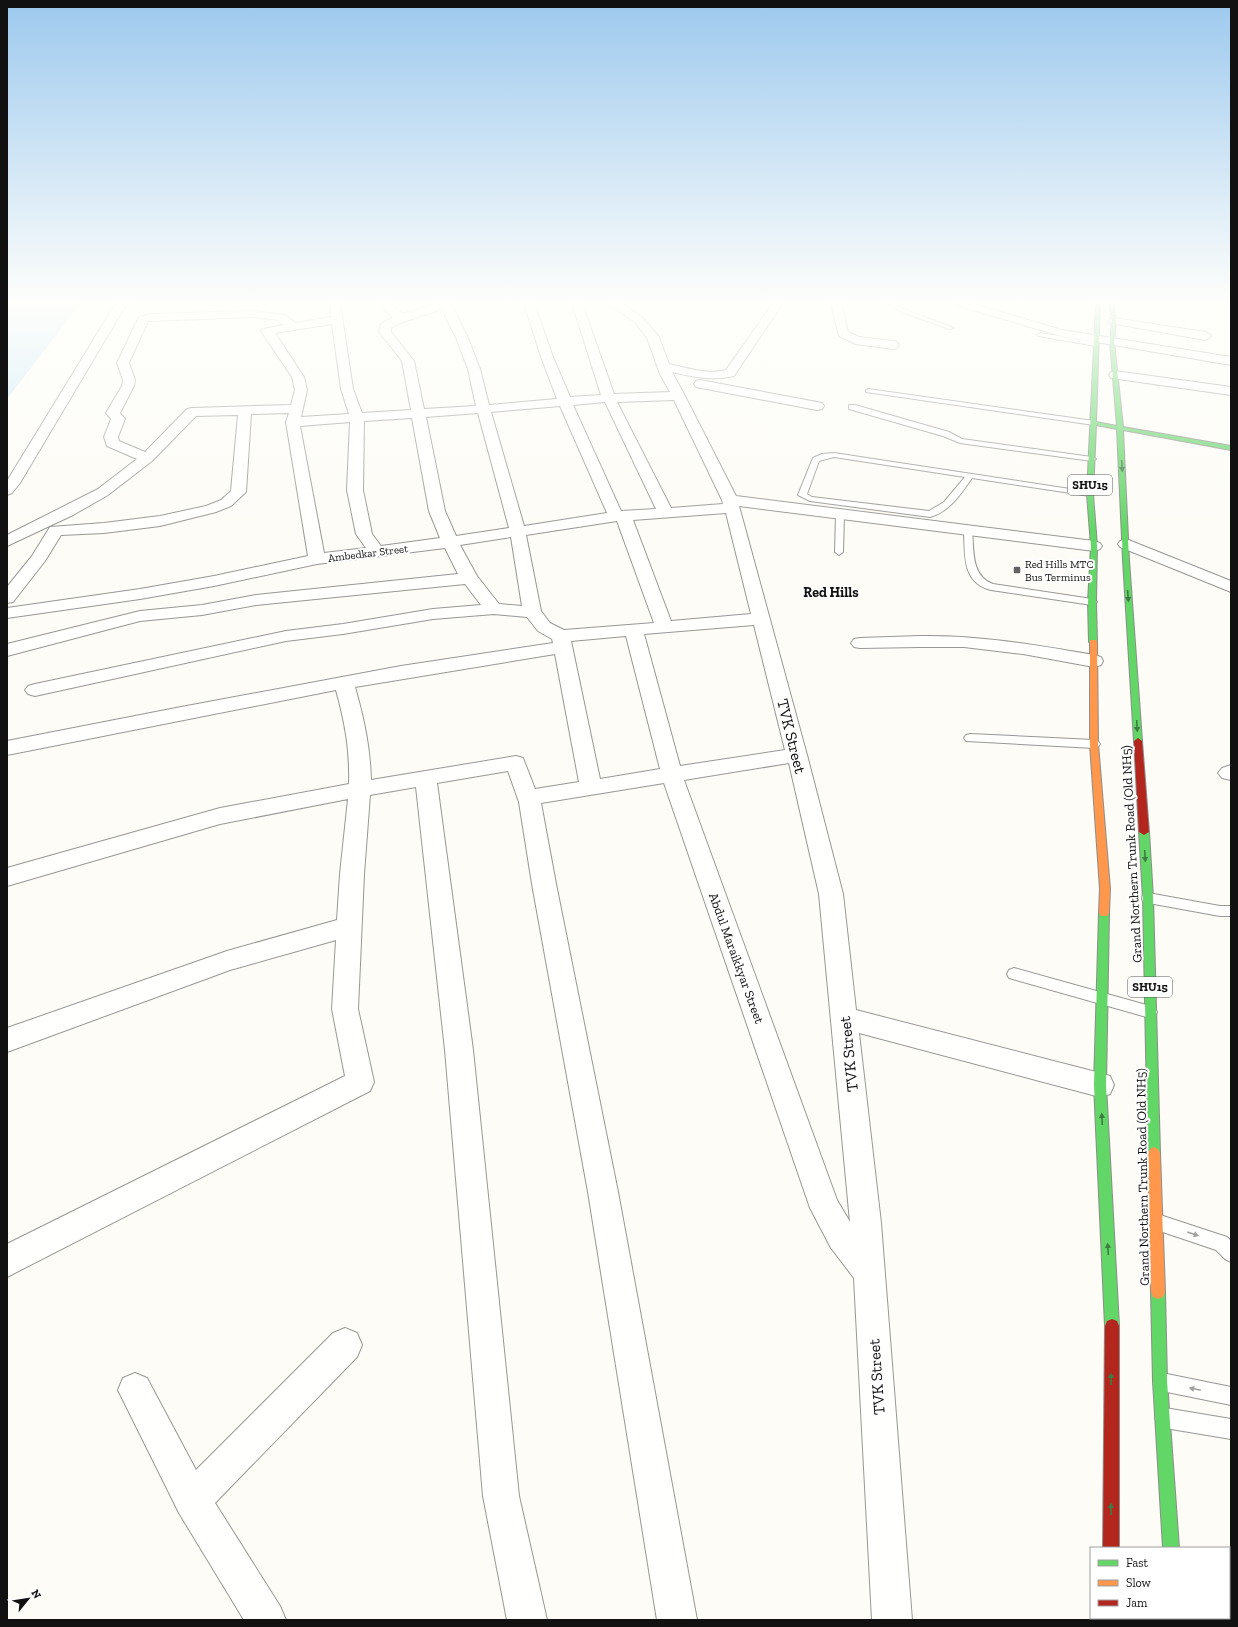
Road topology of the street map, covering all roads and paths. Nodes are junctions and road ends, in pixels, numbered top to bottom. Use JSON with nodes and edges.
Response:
{"nodes":[{"id":1,"x":76,"y":379,"type":"edge"},
{"id":2,"x":129,"y":379,"type":"edge"},
{"id":3,"x":298,"y":379,"type":"edge"},
{"id":4,"x":346,"y":379,"type":"edge"},
{"id":5,"x":412,"y":379,"type":"edge"},
{"id":6,"x":476,"y":379,"type":"edge"},
{"id":7,"x":557,"y":379,"type":"edge"},
{"id":8,"x":603,"y":379,"type":"edge"},
{"id":9,"x":670,"y":379,"type":"edge"},
{"id":10,"x":716,"y":379,"type":"edge"},
{"id":11,"x":1095,"y":379,"type":"edge"},
{"id":12,"x":1115,"y":379,"type":"edge"},
{"id":13,"x":1143,"y":379,"type":"edge"},
{"id":14,"x":699,"y":384,"type":"junction"},
{"id":15,"x":868,"y":391,"type":"dead end"},
{"id":16,"x":1231,"y":391,"type":"edge"},
{"id":17,"x":676,"y":392,"type":"junction"},
{"id":18,"x":609,"y":398,"type":"junction"},
{"id":19,"x":566,"y":402,"type":"junction"},
{"id":20,"x":817,"y":406,"type":"dead end"},
{"id":21,"x":852,"y":408,"type":"dead end"},
{"id":22,"x":483,"y":409,"type":"junction"},
{"id":23,"x":245,"y":410,"type":"junction"},
{"id":24,"x":419,"y":413,"type":"junction"},
{"id":25,"x":294,"y":415,"type":"junction"},
{"id":26,"x":357,"y":417,"type":"junction"},
{"id":27,"x":1094,"y":424,"type":"junction"},
{"id":28,"x":1120,"y":427,"type":"junction"},
{"id":29,"x":1231,"y":448,"type":"edge"},
{"id":30,"x":146,"y":458,"type":"junction"},
{"id":31,"x":1092,"y":459,"type":"junction"},
{"id":32,"x":970,"y":476,"type":"junction"},
{"id":33,"x":7,"y":490,"type":"edge"},
{"id":34,"x":1090,"y":494,"type":"junction"},
{"id":35,"x":731,"y":504,"type":"junction"},
{"id":36,"x":666,"y":513,"type":"junction"},
{"id":37,"x":840,"y":514,"type":"junction"},
{"id":38,"x":620,"y":516,"type":"junction"},
{"id":39,"x":518,"y":531,"type":"junction"},
{"id":40,"x":968,"y":531,"type":"junction"},
{"id":41,"x":7,"y":541,"type":"edge"},
{"id":42,"x":450,"y":542,"type":"junction"},
{"id":43,"x":1126,"y":544,"type":"junction"},
{"id":44,"x":1094,"y":546,"type":"junction"},
{"id":45,"x":377,"y":552,"type":"junction"},
{"id":46,"x":840,"y":552,"type":"dead end"},
{"id":47,"x":317,"y":559,"type":"junction"},
{"id":48,"x":469,"y":578,"type":"junction"},
{"id":49,"x":1230,"y":585,"type":"edge"},
{"id":50,"x":7,"y":598,"type":"edge"},
{"id":51,"x":1092,"y":602,"type":"junction"},
{"id":52,"x":494,"y":609,"type":"junction"},
{"id":53,"x":532,"y":612,"type":"junction"},
{"id":54,"x":7,"y":613,"type":"edge"},
{"id":55,"x":761,"y":619,"type":"junction"},
{"id":56,"x":665,"y":628,"type":"junction"},
{"id":57,"x":634,"y":630,"type":"junction"},
{"id":58,"x":562,"y":641,"type":"junction"},
{"id":59,"x":860,"y":643,"type":"dead end"},
{"id":60,"x":7,"y":650,"type":"edge"},
{"id":61,"x":1094,"y":662,"type":"junction"},
{"id":62,"x":344,"y":682,"type":"junction"},
{"id":63,"x":35,"y":690,"type":"dead end"},
{"id":64,"x":970,"y":738,"type":"dead end"},
{"id":65,"x":1094,"y":744,"type":"junction"},
{"id":66,"x":7,"y":748,"type":"edge"},
{"id":67,"x":797,"y":755,"type":"junction"},
{"id":68,"x":672,"y":775,"type":"junction"},
{"id":69,"x":426,"y":777,"type":"junction"},
{"id":70,"x":591,"y":787,"type":"junction"},
{"id":71,"x":360,"y":789,"type":"junction"},
{"id":72,"x":529,"y":798,"type":"junction"},
{"id":73,"x":7,"y":877,"type":"edge"},
{"id":74,"x":1148,"y":898,"type":"junction"},
{"id":75,"x":1231,"y":911,"type":"edge"},
{"id":76,"x":350,"y":926,"type":"junction"},
{"id":77,"x":1014,"y":974,"type":"dead end"},
{"id":78,"x":1102,"y":998,"type":"junction"},
{"id":79,"x":1150,"y":1012,"type":"junction"},
{"id":80,"x":844,"y":1018,"type":"junction"},
{"id":81,"x":7,"y":1040,"type":"edge"},
{"id":82,"x":1100,"y":1084,"type":"junction"},
{"id":83,"x":1156,"y":1222,"type":"junction"},
{"id":84,"x":1231,"y":1253,"type":"edge"},
{"id":85,"x":7,"y":1261,"type":"edge"},
{"id":86,"x":869,"y":1272,"type":"junction"},
{"id":87,"x":345,"y":1345,"type":"dead end"},
{"id":88,"x":1160,"y":1381,"type":"junction"},
{"id":89,"x":135,"y":1390,"type":"dead end"},
{"id":90,"x":1231,"y":1396,"type":"edge"},
{"id":91,"x":1162,"y":1417,"type":"junction"},
{"id":92,"x":1231,"y":1429,"type":"edge"},
{"id":93,"x":192,"y":1500,"type":"junction"},
{"id":94,"x":1111,"y":1547,"type":"edge"},
{"id":95,"x":1171,"y":1547,"type":"edge"},
{"id":96,"x":266,"y":1620,"type":"edge"},
{"id":97,"x":527,"y":1620,"type":"edge"},
{"id":98,"x":677,"y":1620,"type":"edge"},
{"id":99,"x":892,"y":1620,"type":"edge"}],
"edges":[{"from":1,"to":33,"type":"street"},
{"from":2,"to":30,"type":"street"},
{"from":3,"to":25,"type":"street"},
{"from":4,"to":26,"type":"street"},
{"from":5,"to":24,"type":"street"},
{"from":6,"to":22,"type":"street"},
{"from":7,"to":19,"type":"street"},
{"from":8,"to":18,"type":"street"},
{"from":9,"to":17,"type":"street","name":"TVK Street"},
{"from":10,"to":14,"type":"street"},
{"from":11,"to":27,"type":"main road","number":"SHU15"},
{"from":12,"to":28,"type":"main road","name":"Grand Northern Trunk Road (Old NH5)","number":"SHU15"},
{"from":13,"to":16,"type":"street"},
{"from":14,"to":17,"type":"street"},
{"from":14,"to":20,"type":"street"},
{"from":15,"to":27,"type":"lane"},
{"from":17,"to":18,"type":"street"},
{"from":17,"to":35,"type":"street","name":"TVK Street"},
{"from":18,"to":19,"type":"street"},
{"from":18,"to":36,"type":"street"},
{"from":19,"to":22,"type":"street"},
{"from":19,"to":38,"type":"street"},
{"from":21,"to":31,"type":"lane"},
{"from":22,"to":24,"type":"street"},
{"from":22,"to":39,"type":"street"},
{"from":23,"to":25,"type":"street"},
{"from":23,"to":30,"type":"street"},
{"from":23,"to":50,"type":"street"},
{"from":24,"to":26,"type":"street"},
{"from":24,"to":42,"type":"street"},
{"from":25,"to":26,"type":"street"},
{"from":25,"to":47,"type":"street"},
{"from":26,"to":45,"type":"street"},
{"from":27,"to":28,"type":"main road"},
{"from":27,"to":31,"type":"main road","number":"SHU15"},
{"from":28,"to":29,"type":"main road"},
{"from":28,"to":43,"type":"main road","name":"Grand Northern Trunk Road (Old NH5)","number":"SHU15","one_way":true},
{"from":30,"to":41,"type":"street"},
{"from":31,"to":34,"type":"main road","number":"SHU15"},
{"from":32,"to":32,"type":"lane"},
{"from":32,"to":34,"type":"lane"},
{"from":34,"to":44,"type":"main road","number":"SHU15"},
{"from":35,"to":36,"type":"street","name":"Ambedkar Street"},
{"from":35,"to":37,"type":"street","name":"Ambedkar Street"},
{"from":35,"to":55,"type":"street","name":"TVK Street"},
{"from":36,"to":38,"type":"street","name":"Ambedkar Street"},
{"from":37,"to":40,"type":"street","name":"Ambedkar Street"},
{"from":37,"to":46,"type":"lane"},
{"from":38,"to":39,"type":"street","name":"Ambedkar Street"},
{"from":38,"to":56,"type":"street"},
{"from":39,"to":42,"type":"street","name":"Ambedkar Street"},
{"from":39,"to":53,"type":"street"},
{"from":40,"to":44,"type":"street","name":"Ambedkar Street"},
{"from":40,"to":51,"type":"lane"},
{"from":42,"to":45,"type":"street","name":"Ambedkar Street"},
{"from":42,"to":48,"type":"street"},
{"from":43,"to":49,"type":"street"},
{"from":43,"to":74,"type":"main road","name":"Grand Northern Trunk Road (Old NH5)","number":"SHU15","one_way":true},
{"from":44,"to":51,"type":"main road","number":"SHU15"},
{"from":45,"to":47,"type":"street","name":"Ambedkar Street"},
{"from":47,"to":54,"type":"street","name":"Ambedkar Street"},
{"from":48,"to":52,"type":"street"},
{"from":48,"to":60,"type":"street"},
{"from":51,"to":61,"type":"main road","number":"SHU15"},
{"from":52,"to":53,"type":"street"},
{"from":52,"to":63,"type":"street"},
{"from":53,"to":58,"type":"street"},
{"from":55,"to":56,"type":"street"},
{"from":55,"to":67,"type":"street","name":"TVK Street"},
{"from":56,"to":57,"type":"street"},
{"from":57,"to":58,"type":"street"},
{"from":57,"to":68,"type":"street","name":"Abdul Maraikkyar Street"},
{"from":58,"to":62,"type":"street"},
{"from":58,"to":70,"type":"street"},
{"from":59,"to":61,"type":"street"},
{"from":61,"to":65,"type":"main road","number":"SHU15"},
{"from":62,"to":66,"type":"street"},
{"from":62,"to":71,"type":"street"},
{"from":64,"to":65,"type":"lane"},
{"from":65,"to":78,"type":"main road","number":"SHU15"},
{"from":67,"to":68,"type":"street"},
{"from":67,"to":80,"type":"street","name":"TVK Street"},
{"from":68,"to":70,"type":"street"},
{"from":68,"to":86,"type":"street","name":"Abdul Maraikkyar Street"},
{"from":69,"to":71,"type":"street"},
{"from":69,"to":72,"type":"street"},
{"from":69,"to":97,"type":"street"},
{"from":70,"to":72,"type":"street"},
{"from":71,"to":73,"type":"street"},
{"from":71,"to":76,"type":"street"},
{"from":72,"to":98,"type":"street"},
{"from":74,"to":75,"type":"lane"},
{"from":74,"to":79,"type":"main road","name":"Grand Northern Trunk Road (Old NH5)","number":"SHU15"},
{"from":76,"to":81,"type":"street"},
{"from":76,"to":85,"type":"street"},
{"from":77,"to":78,"type":"lane"},
{"from":78,"to":79,"type":"lane"},
{"from":78,"to":82,"type":"main road","number":"SHU15"},
{"from":79,"to":83,"type":"main road","name":"Grand Northern Trunk Road (Old NH5)","number":"SHU15"},
{"from":80,"to":82,"type":"street"},
{"from":80,"to":86,"type":"street","name":"TVK Street"},
{"from":94,"to":82,"type":"main road","number":"SHU15","one_way":true},
{"from":83,"to":84,"type":"lane","one_way":true},
{"from":83,"to":88,"type":"main road","name":"Grand Northern Trunk Road (Old NH5)","number":"SHU15"},
{"from":86,"to":99,"type":"street","name":"TVK Street"},
{"from":87,"to":93,"type":"street"},
{"from":90,"to":88,"type":"lane","one_way":true},
{"from":88,"to":91,"type":"main road","name":"Grand Northern Trunk Road (Old NH5)","number":"SHU15"},
{"from":89,"to":93,"type":"street"},
{"from":91,"to":92,"type":"lane"},
{"from":91,"to":95,"type":"main road","name":"Grand Northern Trunk Road (Old NH5)","number":"SHU15"},
{"from":93,"to":96,"type":"street"}]}
